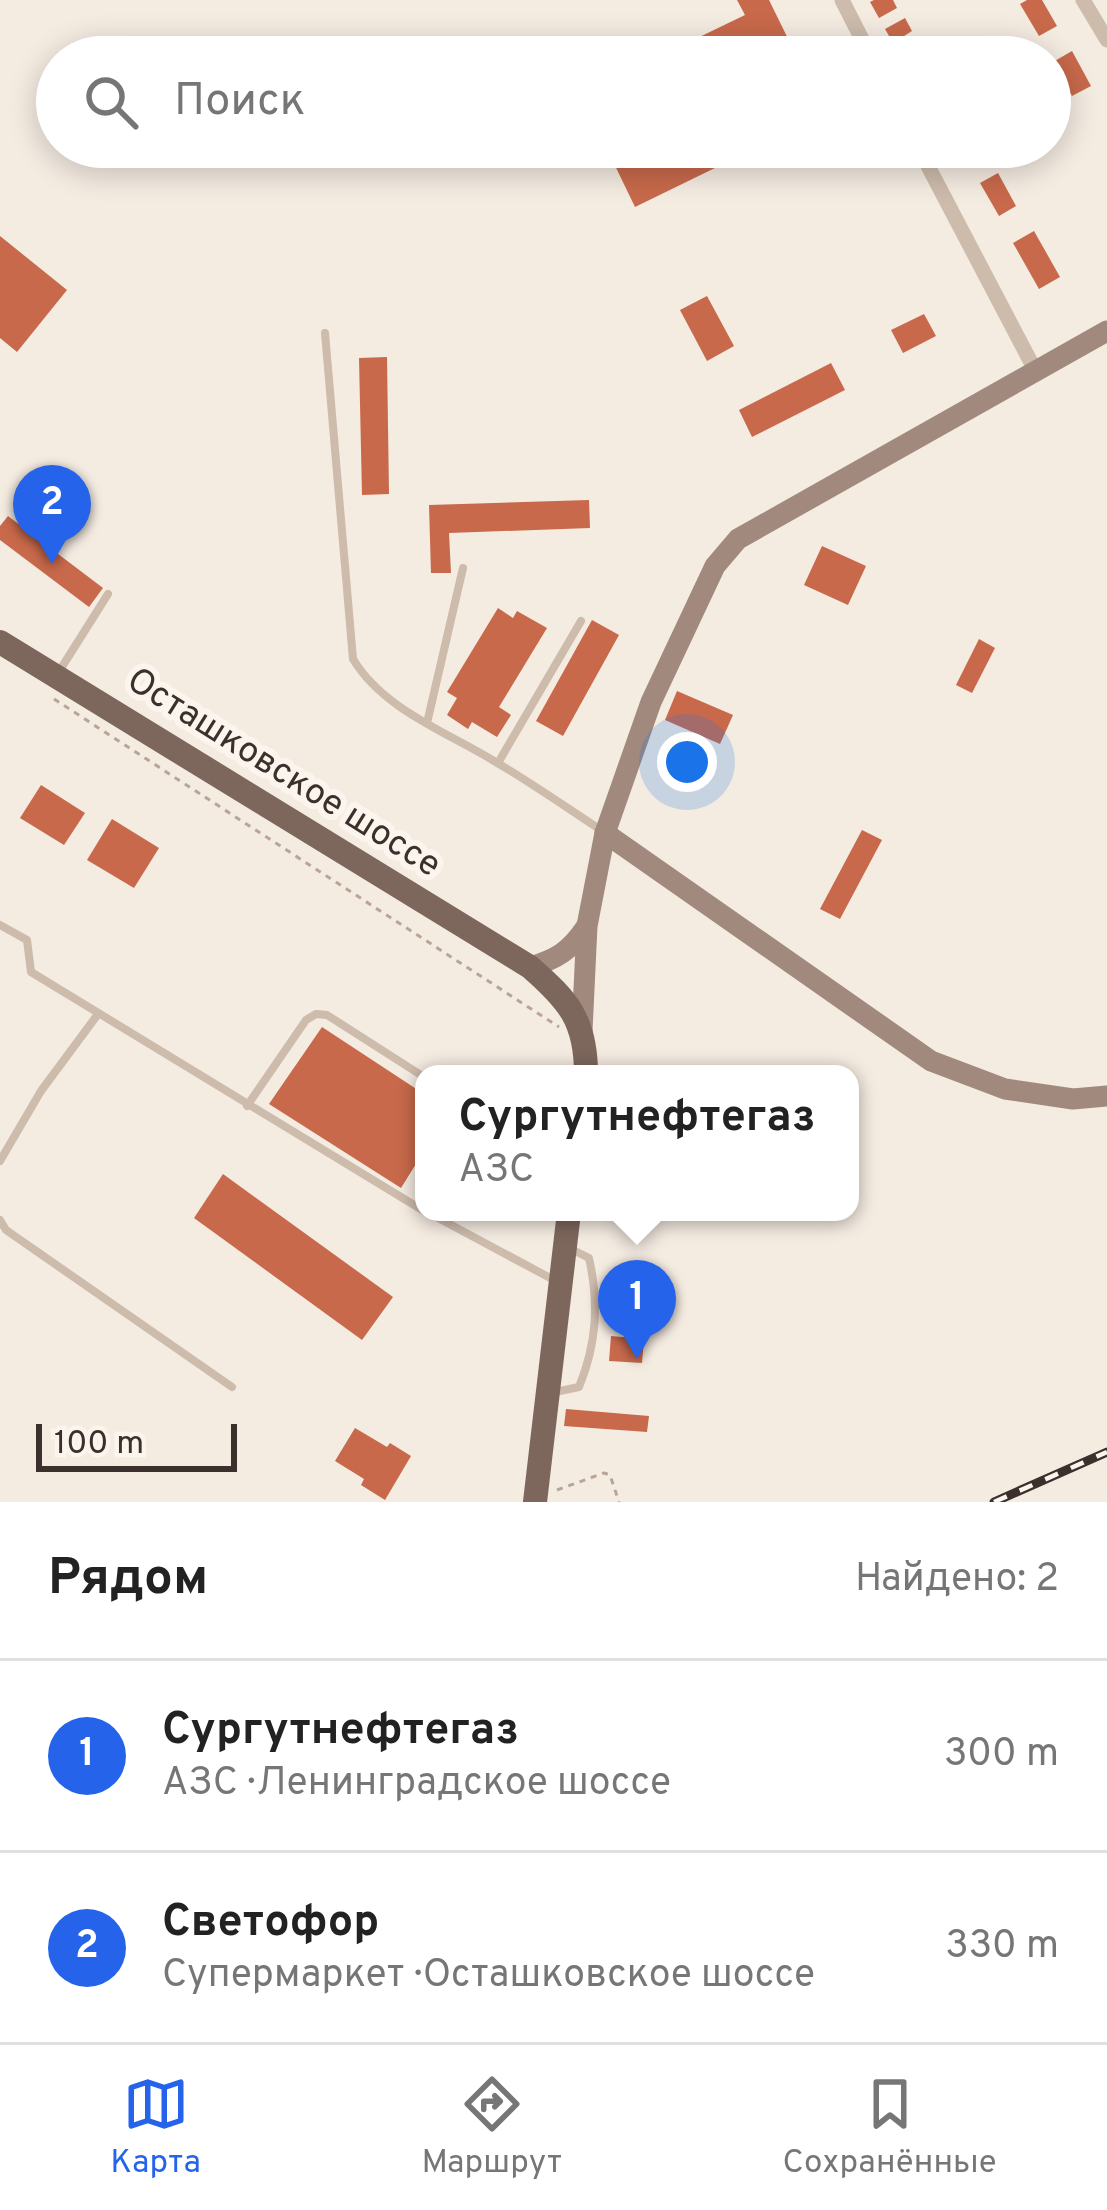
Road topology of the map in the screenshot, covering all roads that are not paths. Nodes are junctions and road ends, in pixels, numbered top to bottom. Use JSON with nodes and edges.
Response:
{"nodes":[{"id":1,"x":842,"y":0,"type":"edge"},
{"id":2,"x":1083,"y":0,"type":"edge"},
{"id":3,"x":860,"y":36,"type":"edge"},
{"id":4,"x":1107,"y":40,"type":"edge"},
{"id":5,"x":929,"y":168,"type":"edge"},
{"id":6,"x":1107,"y":331,"type":"edge"},
{"id":7,"x":325,"y":333,"type":"dead end"},
{"id":8,"x":1035,"y":370,"type":"junction"},
{"id":9,"x":464,"y":568,"type":"dead end"},
{"id":10,"x":108,"y":594,"type":"dead end"},
{"id":11,"x":581,"y":621,"type":"dead end"},
{"id":12,"x":0,"y":642,"type":"edge"},
{"id":13,"x":52,"y":686,"type":"junction"},
{"id":14,"x":428,"y":723,"type":"junction"},
{"id":15,"x":498,"y":763,"type":"junction"},
{"id":16,"x":605,"y":833,"type":"junction"},
{"id":17,"x":0,"y":925,"type":"edge"},
{"id":18,"x":586,"y":926,"type":"junction"},
{"id":19,"x":530,"y":967,"type":"junction"},
{"id":20,"x":98,"y":1014,"type":"junction"},
{"id":21,"x":584,"y":1038,"type":"junction"},
{"id":22,"x":586,"y":1065,"type":"edge"},
{"id":23,"x":415,"y":1070,"type":"edge"},
{"id":24,"x":1107,"y":1096,"type":"edge"},
{"id":25,"x":248,"y":1106,"type":"junction"},
{"id":26,"x":0,"y":1161,"type":"edge"},
{"id":27,"x":415,"y":1205,"type":"edge"},
{"id":28,"x":0,"y":1220,"type":"edge"},
{"id":29,"x":444,"y":1221,"type":"edge"},
{"id":30,"x":568,"y":1221,"type":"edge"},
{"id":31,"x":565,"y":1246,"type":"junction"},
{"id":32,"x":560,"y":1283,"type":"junction"},
{"id":33,"x":232,"y":1387,"type":"dead end"},
{"id":34,"x":548,"y":1394,"type":"junction"},
{"id":35,"x":536,"y":1497,"type":"edge"}],
"edges":[{"from":1,"to":3,"type":"street"},
{"from":2,"to":4,"type":"street"},
{"from":5,"to":8,"type":"street"},
{"from":6,"to":8,"type":"street"},
{"from":7,"to":14,"type":"lane"},
{"from":8,"to":16,"type":"street"},
{"from":9,"to":14,"type":"lane"},
{"from":10,"to":13,"type":"lane"},
{"from":11,"to":15,"type":"lane"},
{"from":12,"to":13,"type":"main road","name":"Осташковское шоссе"},
{"from":13,"to":19,"type":"main road","name":"Осташковское шоссе"},
{"from":14,"to":15,"type":"lane"},
{"from":15,"to":16,"type":"lane"},
{"from":16,"to":18,"type":"street"},
{"from":16,"to":24,"type":"street"},
{"from":17,"to":20,"type":"lane"},
{"from":18,"to":19,"type":"street"},
{"from":18,"to":21,"type":"street"},
{"from":19,"to":21,"type":"main road","name":"Осташковское шоссе"},
{"from":20,"to":25,"type":"lane"},
{"from":20,"to":26,"type":"lane"},
{"from":21,"to":22,"type":"main road"},
{"from":23,"to":25,"type":"lane"},
{"from":25,"to":27,"type":"lane"},
{"from":28,"to":33,"type":"lane"},
{"from":29,"to":32,"type":"lane"},
{"from":30,"to":31,"type":"main road"},
{"from":31,"to":32,"type":"main road"},
{"from":31,"to":34,"type":"lane"},
{"from":32,"to":34,"type":"main road"},
{"from":34,"to":35,"type":"main road"}]}
